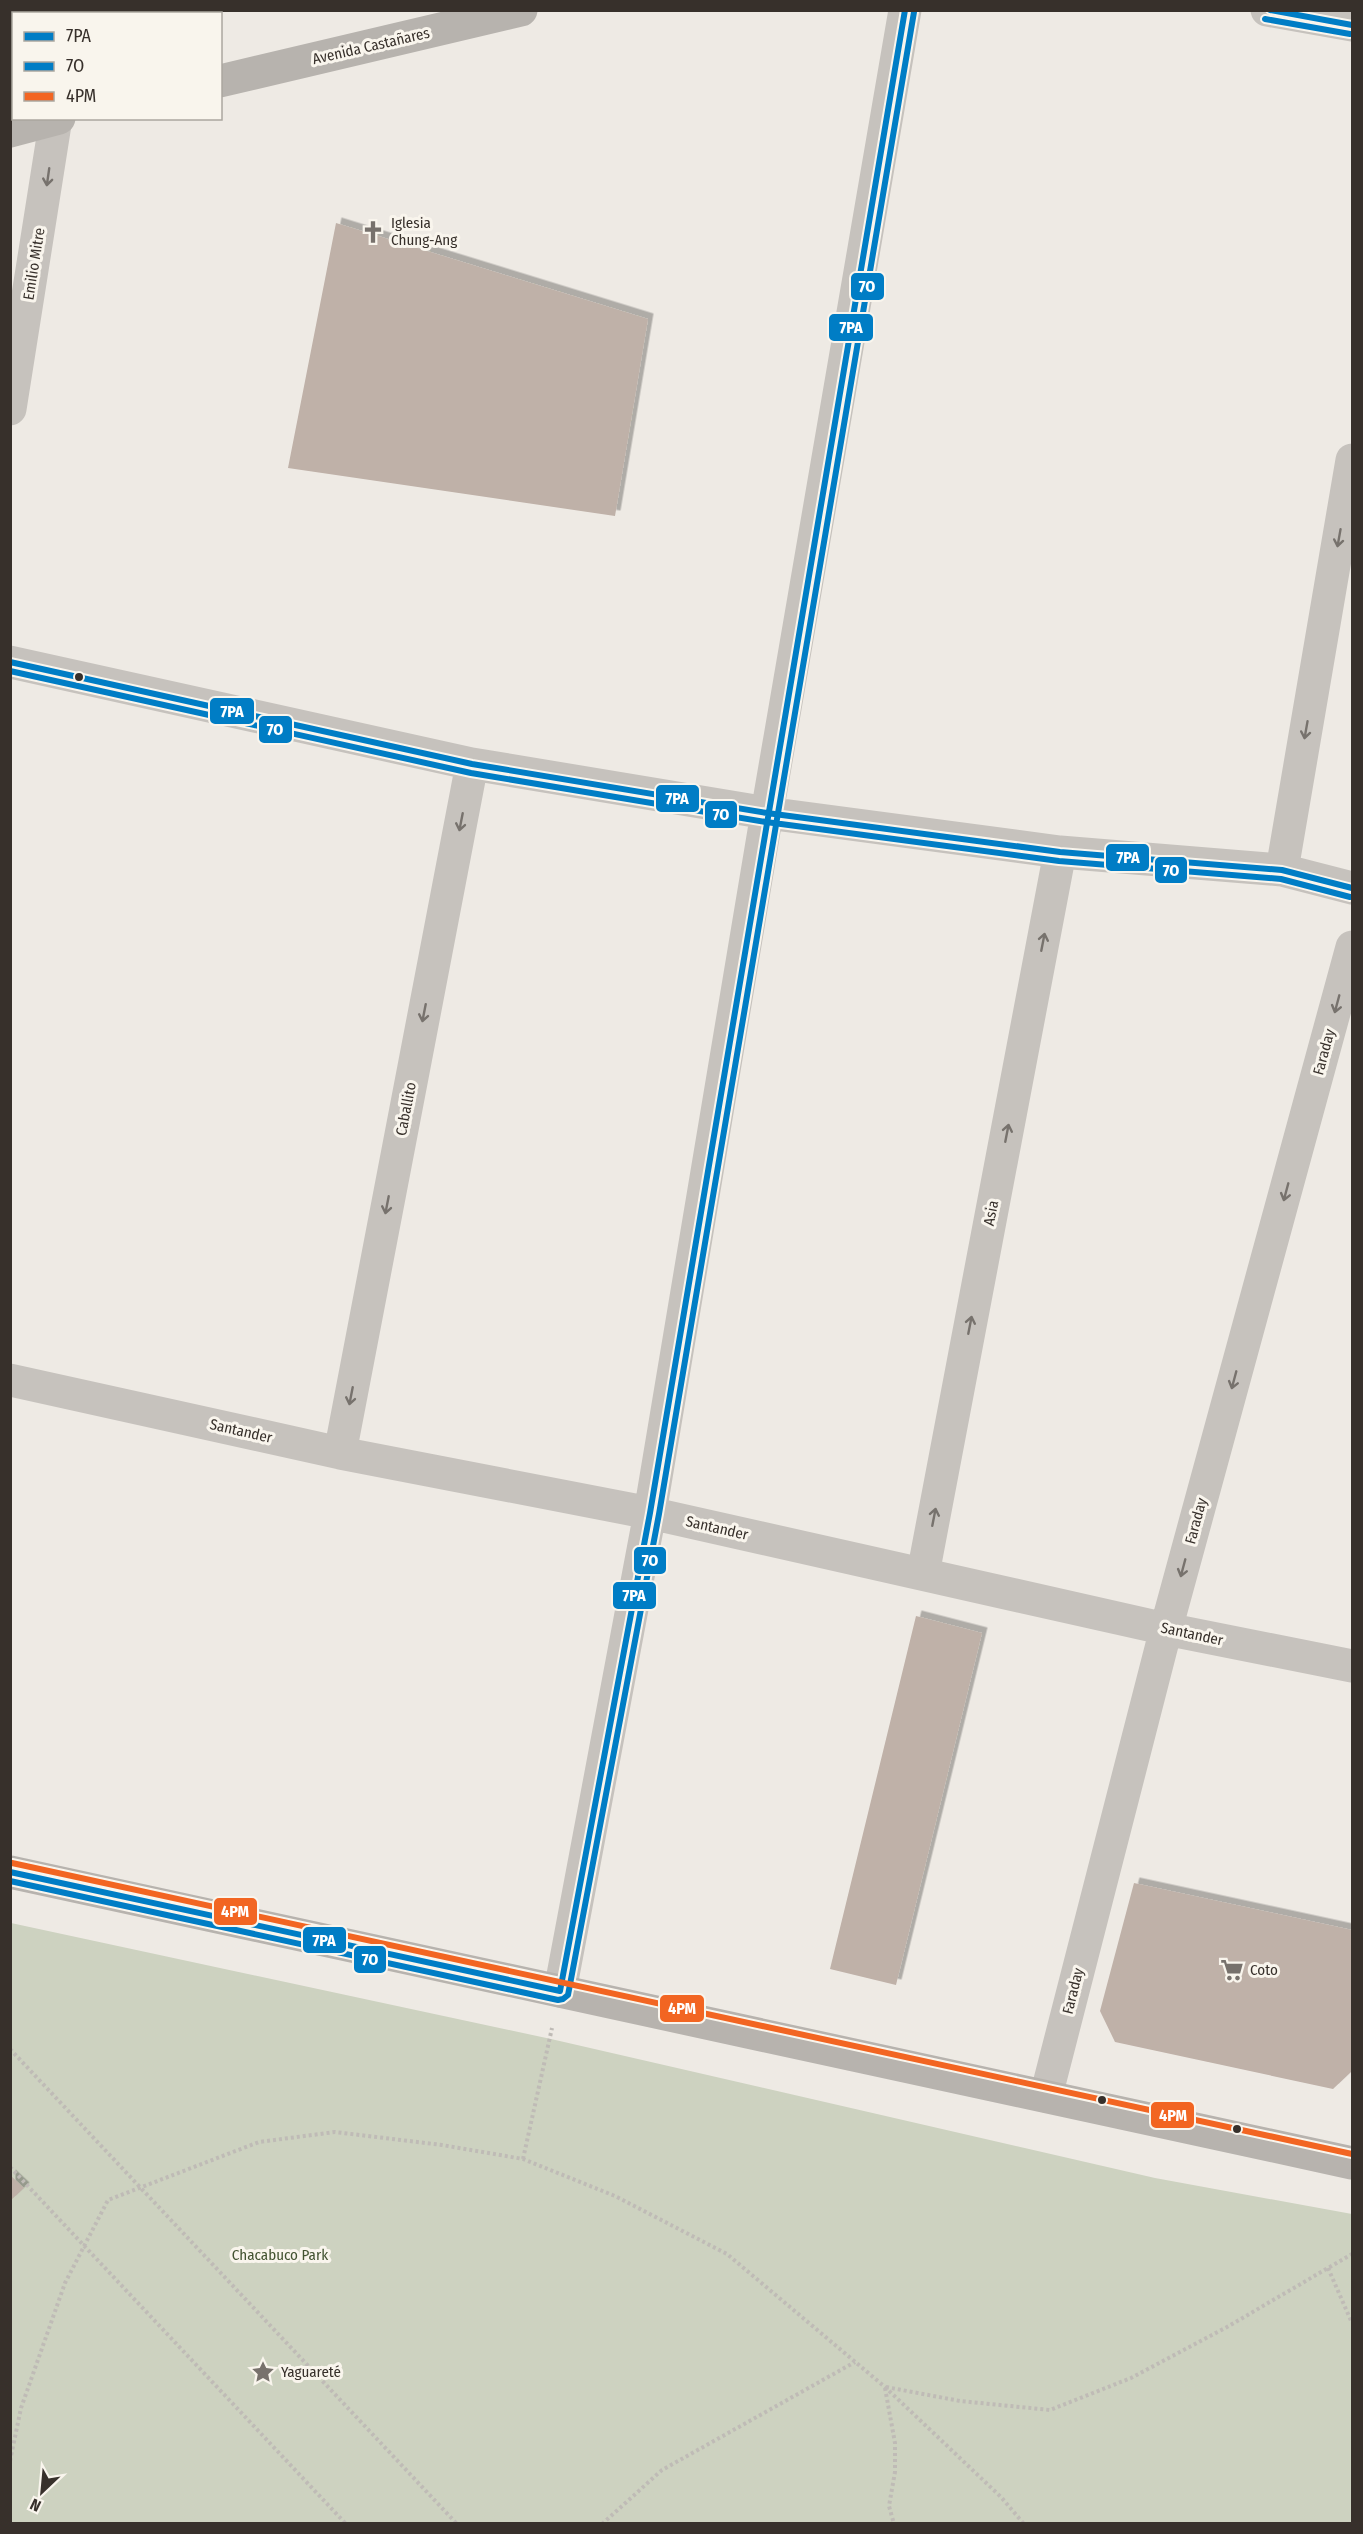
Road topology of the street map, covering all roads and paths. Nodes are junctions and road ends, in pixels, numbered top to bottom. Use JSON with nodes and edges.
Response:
{"nodes":[{"id":1,"x":521,"y":10,"type":"edge"},
{"id":2,"x":905,"y":10,"type":"edge"},
{"id":3,"x":1267,"y":10,"type":"edge"},
{"id":4,"x":1353,"y":25,"type":"edge"},
{"id":5,"x":222,"y":81,"type":"edge"},
{"id":6,"x":53,"y":120,"type":"edge"},
{"id":7,"x":57,"y":120,"type":"edge"},
{"id":8,"x":10,"y":131,"type":"edge"},
{"id":9,"x":10,"y":409,"type":"edge"},
{"id":10,"x":1353,"y":460,"type":"edge"},
{"id":11,"x":10,"y":662,"type":"edge"},
{"id":12,"x":472,"y":764,"type":"junction"},
{"id":13,"x":767,"y":813,"type":"junction"},
{"id":14,"x":1060,"y":852,"type":"junction"},
{"id":15,"x":1282,"y":870,"type":"junction"},
{"id":16,"x":1353,"y":888,"type":"edge"},
{"id":17,"x":1353,"y":947,"type":"edge"},
{"id":18,"x":10,"y":1380,"type":"edge"},
{"id":19,"x":340,"y":1453,"type":"junction"},
{"id":20,"x":650,"y":1513,"type":"junction"},
{"id":21,"x":923,"y":1574,"type":"junction"},
{"id":22,"x":1166,"y":1629,"type":"junction"},
{"id":23,"x":1353,"y":1666,"type":"edge"},
{"id":24,"x":10,"y":1872,"type":"edge"},
{"id":25,"x":560,"y":1991,"type":"junction"},
{"id":26,"x":10,"y":2049,"type":"edge"},
{"id":27,"x":1046,"y":2096,"type":"junction"},
{"id":28,"x":523,"y":2159,"type":"junction"},
{"id":29,"x":1353,"y":2163,"type":"edge"},
{"id":30,"x":10,"y":2167,"type":"edge"},
{"id":31,"x":141,"y":2188,"type":"junction"},
{"id":32,"x":84,"y":2246,"type":"junction"},
{"id":33,"x":1353,"y":2254,"type":"edge"},
{"id":34,"x":1328,"y":2268,"type":"junction"},
{"id":35,"x":1353,"y":2323,"type":"edge"},
{"id":36,"x":855,"y":2362,"type":"junction"},
{"id":37,"x":885,"y":2387,"type":"junction"},
{"id":38,"x":10,"y":2461,"type":"edge"},
{"id":39,"x":346,"y":2523,"type":"edge"},
{"id":40,"x":457,"y":2523,"type":"edge"},
{"id":41,"x":602,"y":2523,"type":"edge"},
{"id":42,"x":894,"y":2523,"type":"edge"},
{"id":43,"x":1024,"y":2523,"type":"edge"}],
"edges":[{"from":1,"to":5,"type":"main road","name":"Avenida Castañares"},
{"from":2,"to":13,"type":"street"},
{"from":3,"to":4,"type":"street"},
{"from":6,"to":8,"type":"main road"},
{"from":7,"to":9,"type":"street","name":"Emilio Mitre","one_way":true},
{"from":10,"to":15,"type":"street","one_way":true},
{"from":11,"to":12,"type":"street"},
{"from":12,"to":13,"type":"street"},
{"from":12,"to":19,"type":"street","name":"Caballito","one_way":true},
{"from":13,"to":14,"type":"street"},
{"from":13,"to":20,"type":"street"},
{"from":14,"to":15,"type":"street"},
{"from":21,"to":14,"type":"street","name":"Asia","one_way":true},
{"from":15,"to":16,"type":"street"},
{"from":17,"to":22,"type":"street","name":"Faraday","one_way":true},
{"from":18,"to":19,"type":"street","name":"Santander"},
{"from":19,"to":20,"type":"street","name":"Santander"},
{"from":20,"to":21,"type":"street","name":"Santander"},
{"from":20,"to":25,"type":"street"},
{"from":21,"to":22,"type":"street","name":"Santander"},
{"from":22,"to":23,"type":"street","name":"Santander"},
{"from":22,"to":27,"type":"street","name":"Faraday"},
{"from":24,"to":25,"type":"main road"},
{"from":25,"to":27,"type":"main road"},
{"from":25,"to":28,"type":"path"},
{"from":26,"to":31,"type":"path"},
{"from":27,"to":29,"type":"main road"},
{"from":28,"to":31,"type":"path"},
{"from":28,"to":36,"type":"path"},
{"from":30,"to":32,"type":"path"},
{"from":31,"to":32,"type":"path"},
{"from":31,"to":40,"type":"path"},
{"from":32,"to":38,"type":"path"},
{"from":32,"to":39,"type":"path"},
{"from":33,"to":34,"type":"path"},
{"from":34,"to":35,"type":"path"},
{"from":34,"to":37,"type":"path"},
{"from":36,"to":37,"type":"path"},
{"from":36,"to":41,"type":"path"},
{"from":37,"to":42,"type":"path"},
{"from":37,"to":43,"type":"path"}]}
